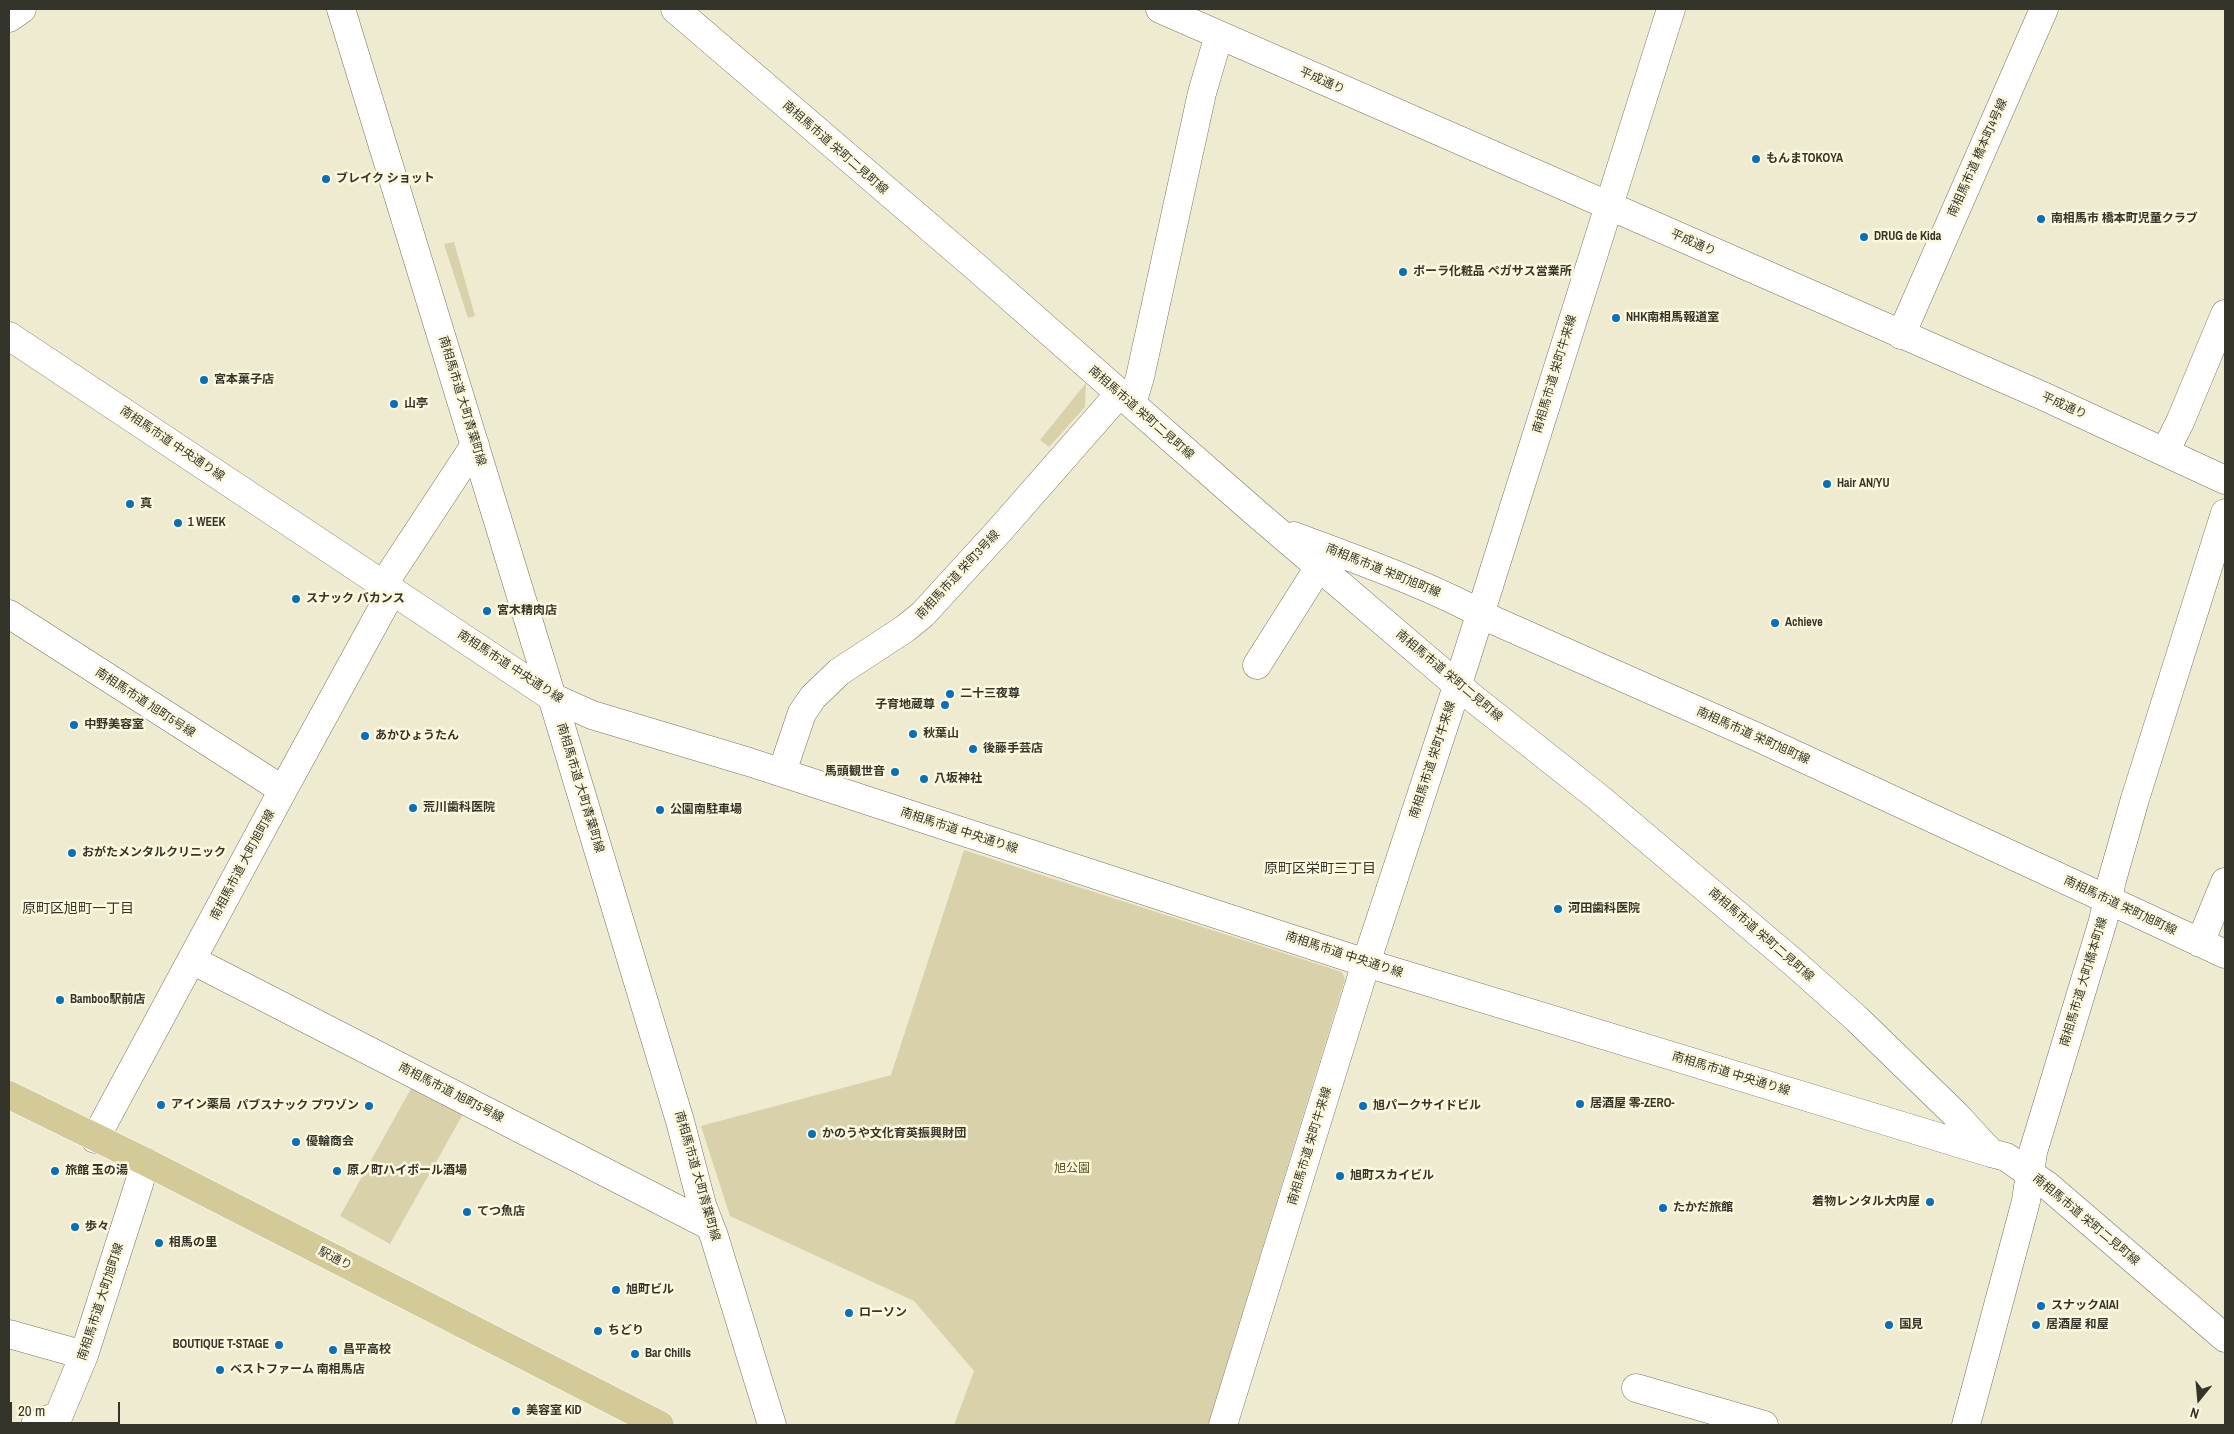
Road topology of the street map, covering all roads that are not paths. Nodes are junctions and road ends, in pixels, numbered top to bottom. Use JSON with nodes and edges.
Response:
{"nodes":[{"id":1,"x":22,"y":9,"type":"edge"},
{"id":2,"x":341,"y":9,"type":"edge"},
{"id":3,"x":675,"y":9,"type":"edge"},
{"id":4,"x":1160,"y":9,"type":"edge"},
{"id":5,"x":1671,"y":9,"type":"edge"},
{"id":6,"x":2044,"y":9,"type":"edge"},
{"id":7,"x":9,"y":18,"type":"edge"},
{"id":8,"x":1219,"y":35,"type":"junction"},
{"id":9,"x":1608,"y":205,"type":"junction"},
{"id":10,"x":2225,"y":314,"type":"edge"},
{"id":11,"x":1901,"y":335,"type":"junction"},
{"id":12,"x":9,"y":336,"type":"edge"},
{"id":13,"x":1126,"y":398,"type":"junction"},
{"id":14,"x":475,"y":445,"type":"junction"},
{"id":15,"x":2165,"y":452,"type":"junction"},
{"id":16,"x":2225,"y":480,"type":"edge"},
{"id":17,"x":2225,"y":513,"type":"edge"},
{"id":18,"x":1276,"y":529,"type":"junction"},
{"id":19,"x":1319,"y":566,"type":"junction"},
{"id":20,"x":388,"y":588,"type":"junction"},
{"id":21,"x":1480,"y":612,"type":"junction"},
{"id":22,"x":9,"y":614,"type":"edge"},
{"id":23,"x":1257,"y":665,"type":"dead end"},
{"id":24,"x":1457,"y":685,"type":"junction"},
{"id":25,"x":552,"y":697,"type":"junction"},
{"id":26,"x":782,"y":772,"type":"junction"},
{"id":27,"x":283,"y":790,"type":"junction"},
{"id":28,"x":2225,"y":882,"type":"edge"},
{"id":29,"x":2107,"y":901,"type":"junction"},
{"id":30,"x":2200,"y":942,"type":"junction"},
{"id":31,"x":2225,"y":954,"type":"edge"},
{"id":32,"x":192,"y":960,"type":"junction"},
{"id":33,"x":1366,"y":963,"type":"junction"},
{"id":34,"x":9,"y":1095,"type":"edge"},
{"id":35,"x":95,"y":1139,"type":"junction"},
{"id":36,"x":1991,"y":1153,"type":"junction"},
{"id":37,"x":146,"y":1162,"type":"junction"},
{"id":38,"x":2030,"y":1173,"type":"junction"},
{"id":39,"x":710,"y":1226,"type":"junction"},
{"id":40,"x":9,"y":1334,"type":"edge"},
{"id":41,"x":2225,"y":1338,"type":"edge"},
{"id":42,"x":84,"y":1354,"type":"junction"},
{"id":43,"x":1636,"y":1388,"type":"dead end"},
{"id":44,"x":52,"y":1422,"type":"edge"},
{"id":45,"x":660,"y":1425,"type":"edge"},
{"id":46,"x":772,"y":1425,"type":"edge"},
{"id":47,"x":1223,"y":1425,"type":"edge"},
{"id":48,"x":1764,"y":1425,"type":"edge"},
{"id":49,"x":1966,"y":1425,"type":"edge"}],
"edges":[{"from":1,"to":7,"type":"street"},
{"from":2,"to":14,"type":"street","name":"南相馬市道 大町青葉町線"},
{"from":3,"to":13,"type":"street","name":"南相馬市道 栄町二見町線"},
{"from":4,"to":8,"type":"street","name":"平成通り"},
{"from":5,"to":9,"type":"street","name":"南相馬市道 栄町牛来線"},
{"from":6,"to":11,"type":"street","name":"南相馬市道 橋本町4号線"},
{"from":8,"to":9,"type":"street","name":"平成通り"},
{"from":8,"to":13,"type":"street"},
{"from":9,"to":11,"type":"street","name":"平成通り"},
{"from":9,"to":21,"type":"street","name":"南相馬市道 栄町牛来線"},
{"from":10,"to":15,"type":"street"},
{"from":11,"to":15,"type":"street","name":"平成通り"},
{"from":12,"to":20,"type":"street","name":"南相馬市道 中央通り線"},
{"from":13,"to":18,"type":"street","name":"南相馬市道 栄町二見町線"},
{"from":13,"to":26,"type":"street","name":"南相馬市道 栄町3号線"},
{"from":14,"to":20,"type":"street","name":"南相馬市道 大町旭町線"},
{"from":14,"to":25,"type":"street","name":"南相馬市道 大町青葉町線"},
{"from":15,"to":16,"type":"street","name":"平成通り"},
{"from":17,"to":29,"type":"street","name":"南相馬市道 大町橋本町線"},
{"from":18,"to":19,"type":"street","name":"南相馬市道 栄町二見町線"},
{"from":18,"to":21,"type":"street","name":"南相馬市道 栄町旭町線"},
{"from":19,"to":23,"type":"street"},
{"from":19,"to":24,"type":"street","name":"南相馬市道 栄町二見町線"},
{"from":20,"to":25,"type":"street","name":"南相馬市道 中央通り線"},
{"from":20,"to":27,"type":"street","name":"南相馬市道 大町旭町線"},
{"from":21,"to":24,"type":"street","name":"南相馬市道 栄町牛来線"},
{"from":21,"to":29,"type":"street","name":"南相馬市道 栄町旭町線"},
{"from":22,"to":27,"type":"street","name":"南相馬市道 旭町5号線"},
{"from":24,"to":33,"type":"street","name":"南相馬市道 栄町牛来線"},
{"from":24,"to":36,"type":"street","name":"南相馬市道 栄町二見町線"},
{"from":25,"to":26,"type":"street","name":"南相馬市道 中央通り線"},
{"from":25,"to":39,"type":"street","name":"南相馬市道 大町青葉町線"},
{"from":26,"to":33,"type":"street","name":"南相馬市道 中央通り線"},
{"from":27,"to":32,"type":"street","name":"南相馬市道 大町旭町線"},
{"from":28,"to":30,"type":"street"},
{"from":29,"to":30,"type":"street","name":"南相馬市道 栄町旭町線"},
{"from":29,"to":38,"type":"street","name":"南相馬市道 大町橋本町線"},
{"from":30,"to":31,"type":"street","name":"南相馬市道 栄町旭町線"},
{"from":32,"to":35,"type":"street","name":"南相馬市道 大町旭町線"},
{"from":32,"to":39,"type":"street","name":"南相馬市道 旭町5号線"},
{"from":33,"to":36,"type":"street","name":"南相馬市道 中央通り線"},
{"from":33,"to":47,"type":"street","name":"南相馬市道 栄町牛来線"},
{"from":34,"to":35,"type":"main road","name":"駅通り"},
{"from":35,"to":37,"type":"main road","name":"駅通り"},
{"from":36,"to":38,"type":"street","name":"南相馬市道 栄町二見町線"},
{"from":37,"to":42,"type":"street","name":"南相馬市道 大町旭町線"},
{"from":37,"to":45,"type":"main road","name":"駅通り"},
{"from":38,"to":41,"type":"street","name":"南相馬市道 栄町二見町線"},
{"from":38,"to":49,"type":"street","name":"南相馬市道 大町橋本町線"},
{"from":39,"to":46,"type":"street","name":"南相馬市道 大町青葉町線"},
{"from":40,"to":42,"type":"street"},
{"from":42,"to":44,"type":"street","name":"南相馬市道 大町旭町線"},
{"from":43,"to":48,"type":"street"}]}
